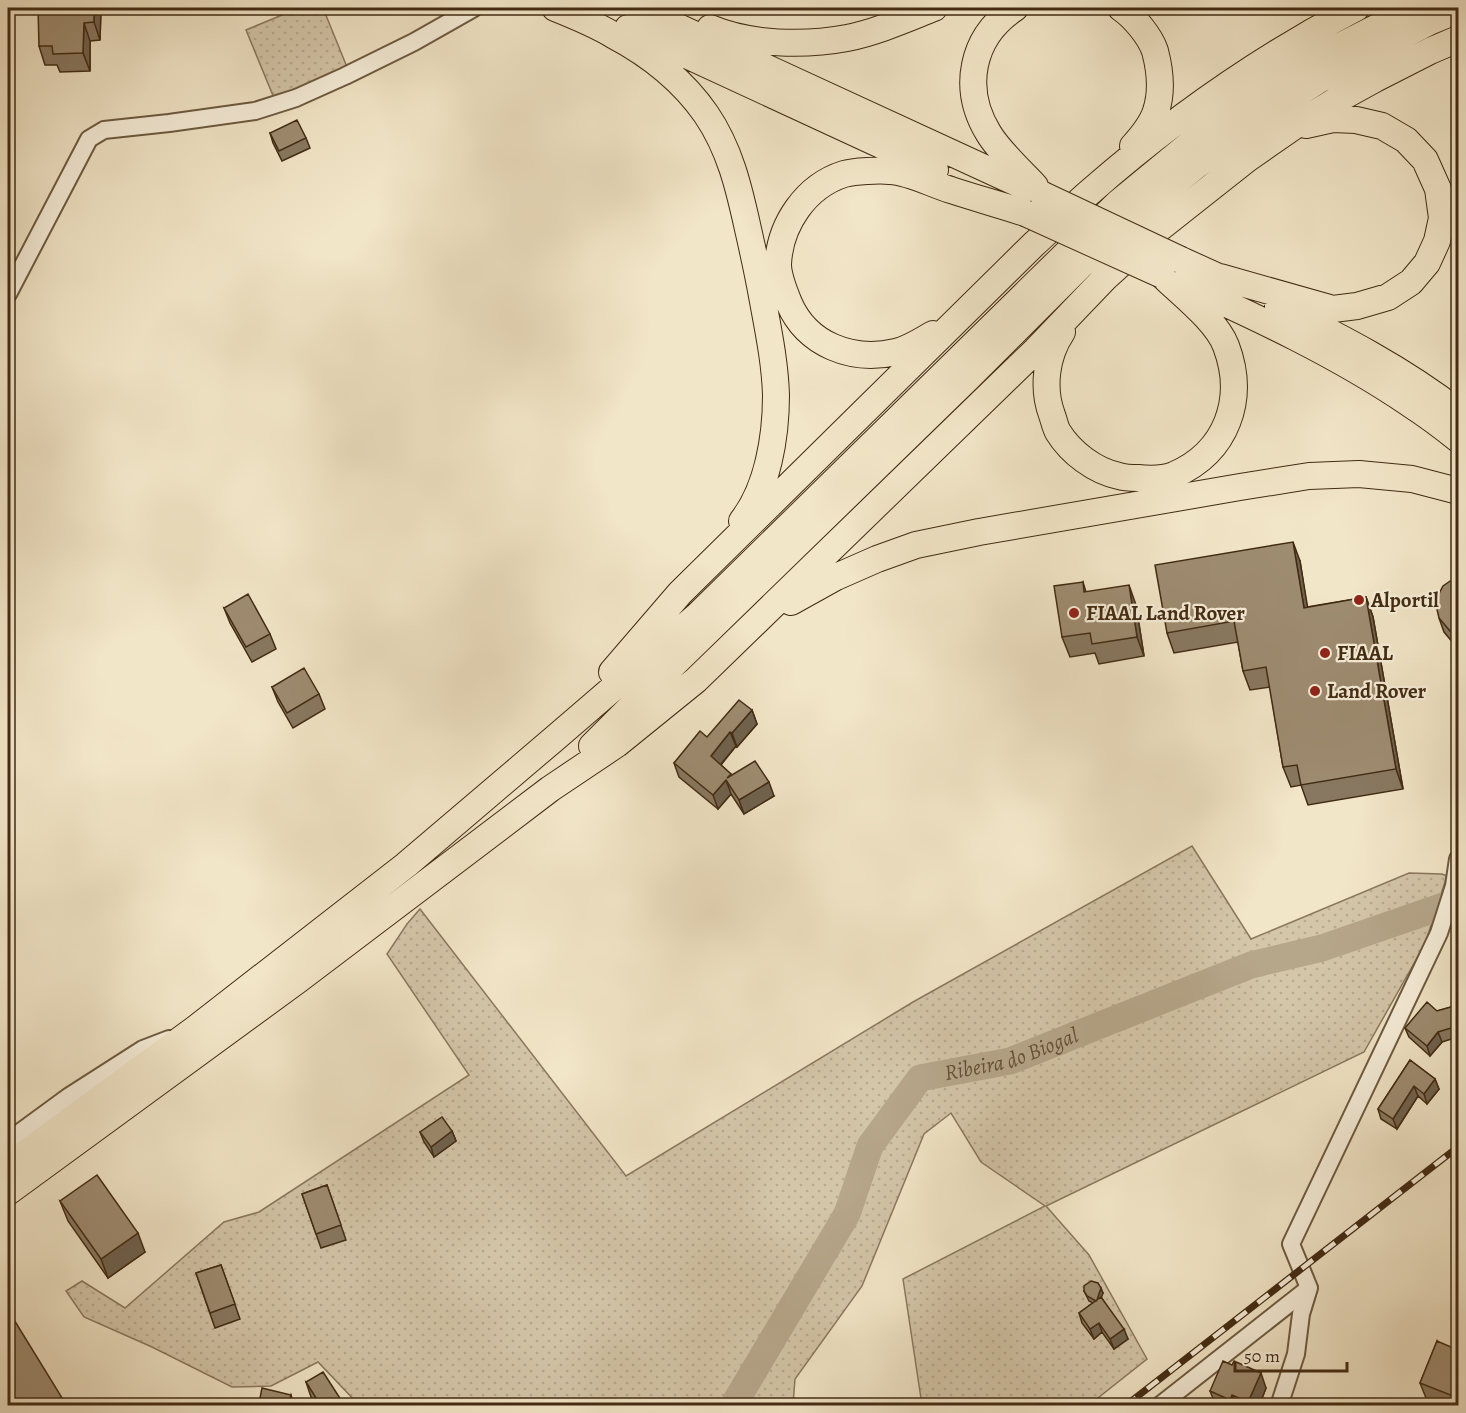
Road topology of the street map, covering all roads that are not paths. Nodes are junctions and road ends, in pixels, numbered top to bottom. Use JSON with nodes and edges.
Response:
{"nodes":[{"id":1,"x":474,"y":8,"type":"edge"},
{"id":2,"x":555,"y":8,"type":"edge"},
{"id":3,"x":583,"y":8,"type":"edge"},
{"id":4,"x":637,"y":8,"type":"edge"},
{"id":5,"x":662,"y":8,"type":"edge"},
{"id":6,"x":934,"y":8,"type":"edge"},
{"id":7,"x":1015,"y":8,"type":"edge"},
{"id":8,"x":1121,"y":8,"type":"edge"},
{"id":9,"x":1356,"y":8,"type":"edge"},
{"id":10,"x":1415,"y":8,"type":"edge"},
{"id":11,"x":1458,"y":10,"type":"edge"},
{"id":12,"x":1458,"y":39,"type":"edge"},
{"id":13,"x":1272,"y":142,"type":"junction"},
{"id":14,"x":1090,"y":191,"type":"junction"},
{"id":15,"x":1034,"y":204,"type":"junction"},
{"id":16,"x":1162,"y":275,"type":"junction"},
{"id":17,"x":1220,"y":277,"type":"junction"},
{"id":18,"x":1104,"y":279,"type":"junction"},
{"id":19,"x":8,"y":294,"type":"edge"},
{"id":20,"x":971,"y":306,"type":"junction"},
{"id":21,"x":1458,"y":412,"type":"edge"},
{"id":22,"x":1458,"y":439,"type":"edge"},
{"id":23,"x":1458,"y":491,"type":"edge"},
{"id":24,"x":680,"y":593,"type":"junction"},
{"id":25,"x":742,"y":637,"type":"junction"},
{"id":26,"x":554,"y":739,"type":"junction"},
{"id":27,"x":550,"y":789,"type":"junction"},
{"id":28,"x":1458,"y":860,"type":"edge"},
{"id":29,"x":195,"y":1029,"type":"junction"},
{"id":30,"x":8,"y":1141,"type":"edge"},
{"id":31,"x":8,"y":1166,"type":"edge"},
{"id":32,"x":8,"y":1192,"type":"edge"},
{"id":33,"x":1309,"y":1288,"type":"junction"},
{"id":34,"x":1159,"y":1406,"type":"edge"},
{"id":35,"x":1279,"y":1406,"type":"edge"}],
"edges":[{"from":1,"to":19,"type":"street"},
{"from":2,"to":24,"type":"main road"},
{"from":3,"to":15,"type":"main road"},
{"from":4,"to":15,"type":"main road"},
{"from":5,"to":6,"type":"main road"},
{"from":7,"to":15,"type":"main road"},
{"from":8,"to":14,"type":"main road"},
{"from":9,"to":14,"type":"main road"},
{"from":10,"to":26,"type":"main road"},
{"from":11,"to":27,"type":"main road"},
{"from":12,"to":13,"type":"main road"},
{"from":13,"to":17,"type":"main road"},
{"from":13,"to":18,"type":"main road"},
{"from":14,"to":20,"type":"main road"},
{"from":15,"to":16,"type":"main road","bridge":true},
{"from":15,"to":17,"type":"main road","bridge":true},
{"from":15,"to":20,"type":"main road"},
{"from":16,"to":18,"type":"main road"},
{"from":16,"to":22,"type":"main road"},
{"from":17,"to":21,"type":"main road"},
{"from":18,"to":25,"type":"main road"},
{"from":20,"to":24,"type":"main road"},
{"from":23,"to":25,"type":"main road"},
{"from":24,"to":26,"type":"main road"},
{"from":25,"to":27,"type":"main road"},
{"from":26,"to":29,"type":"main road"},
{"from":27,"to":32,"type":"main road"},
{"from":28,"to":33,"type":"street"},
{"from":29,"to":30,"type":"street"},
{"from":29,"to":31,"type":"main road"},
{"from":33,"to":34,"type":"street"},
{"from":33,"to":35,"type":"street"}]}
